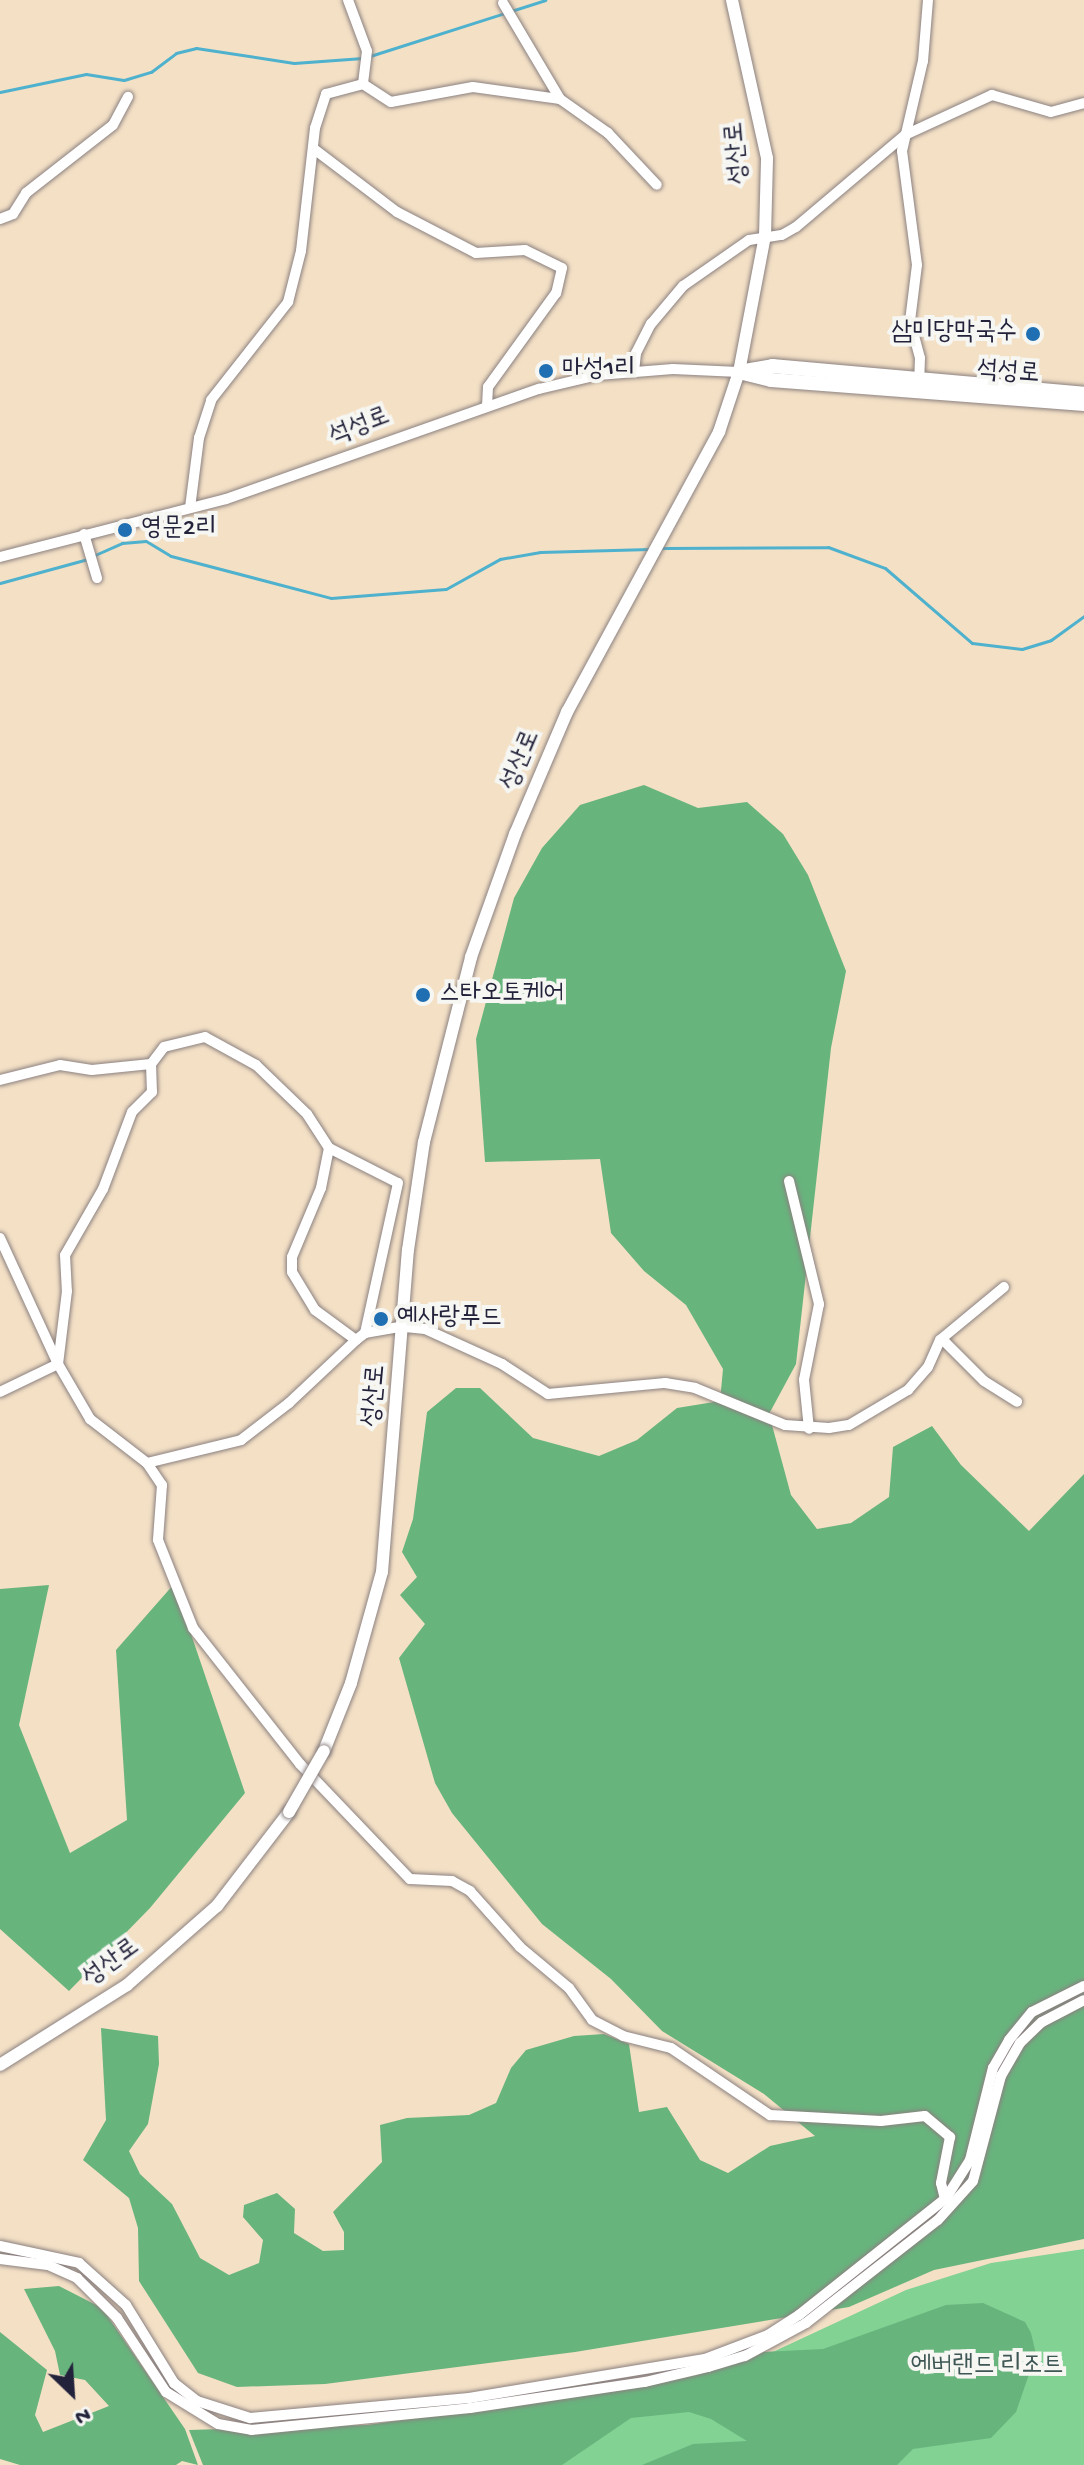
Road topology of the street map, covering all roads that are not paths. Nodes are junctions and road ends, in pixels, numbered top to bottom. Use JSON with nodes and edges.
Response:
{"nodes":[{"id":1,"x":348,"y":0,"type":"edge"},
{"id":2,"x":732,"y":0,"type":"edge"},
{"id":3,"x":928,"y":0,"type":"edge"},
{"id":4,"x":504,"y":6,"type":"dead end"},
{"id":5,"x":363,"y":84,"type":"junction"},
{"id":6,"x":128,"y":97,"type":"dead end"},
{"id":7,"x":560,"y":99,"type":"junction"},
{"id":8,"x":1084,"y":103,"type":"edge"},
{"id":9,"x":904,"y":136,"type":"junction"},
{"id":10,"x":314,"y":149,"type":"junction"},
{"id":11,"x":657,"y":185,"type":"dead end"},
{"id":12,"x":0,"y":219,"type":"edge"},
{"id":13,"x":765,"y":236,"type":"junction"},
{"id":14,"x":634,"y":372,"type":"junction"},
{"id":15,"x":739,"y":372,"type":"junction"},
{"id":16,"x":919,"y":385,"type":"junction"},
{"id":17,"x":1084,"y":394,"type":"edge"},
{"id":18,"x":1084,"y":404,"type":"edge"},
{"id":19,"x":487,"y":406,"type":"junction"},
{"id":20,"x":190,"y":508,"type":"junction"},
{"id":21,"x":84,"y":534,"type":"junction"},
{"id":22,"x":0,"y":557,"type":"edge"},
{"id":23,"x":97,"y":578,"type":"dead end"},
{"id":24,"x":151,"y":1064,"type":"junction"},
{"id":25,"x":0,"y":1080,"type":"edge"},
{"id":26,"x":329,"y":1148,"type":"junction"},
{"id":27,"x":789,"y":1181,"type":"dead end"},
{"id":28,"x":0,"y":1238,"type":"edge"},
{"id":29,"x":1004,"y":1287,"type":"dead end"},
{"id":30,"x":405,"y":1326,"type":"junction"},
{"id":31,"x":365,"y":1333,"type":"junction"},
{"id":32,"x":942,"y":1339,"type":"junction"},
{"id":33,"x":356,"y":1340,"type":"junction"},
{"id":34,"x":58,"y":1364,"type":"junction"},
{"id":35,"x":0,"y":1392,"type":"edge"},
{"id":36,"x":1017,"y":1402,"type":"dead end"},
{"id":37,"x":809,"y":1429,"type":"junction"},
{"id":38,"x":147,"y":1463,"type":"junction"},
{"id":39,"x":1084,"y":1986,"type":"edge"},
{"id":40,"x":1084,"y":2000,"type":"edge"},
{"id":41,"x":0,"y":2065,"type":"edge"},
{"id":42,"x":945,"y":2199,"type":"junction"},
{"id":43,"x":0,"y":2246,"type":"edge"},
{"id":44,"x":0,"y":2259,"type":"edge"}],
"edges":[{"from":1,"to":5,"type":"street"},
{"from":2,"to":13,"type":"main road","name":"성산로"},
{"from":3,"to":9,"type":"street"},
{"from":4,"to":7,"type":"street"},
{"from":5,"to":7,"type":"street"},
{"from":5,"to":10,"type":"street"},
{"from":6,"to":12,"type":"street"},
{"from":7,"to":11,"type":"street"},
{"from":8,"to":9,"type":"street"},
{"from":9,"to":13,"type":"street"},
{"from":9,"to":16,"type":"street"},
{"from":10,"to":19,"type":"street"},
{"from":10,"to":20,"type":"street"},
{"from":13,"to":14,"type":"street"},
{"from":13,"to":15,"type":"main road","name":"성산로"},
{"from":14,"to":15,"type":"street","name":"석성로"},
{"from":14,"to":19,"type":"street","name":"석성로"},
{"from":15,"to":16,"type":"highway","name":"석성로"},
{"from":15,"to":30,"type":"main road","name":"성산로"},
{"from":16,"to":17,"type":"highway","name":"석성로"},
{"from":16,"to":18,"type":"highway","name":"석성로"},
{"from":19,"to":20,"type":"street","name":"석성로"},
{"from":20,"to":21,"type":"street","name":"석성로"},
{"from":21,"to":22,"type":"street","name":"석성로"},
{"from":21,"to":23,"type":"street"},
{"from":24,"to":25,"type":"street"},
{"from":24,"to":26,"type":"street"},
{"from":24,"to":34,"type":"street"},
{"from":26,"to":31,"type":"street"},
{"from":26,"to":33,"type":"street"},
{"from":27,"to":37,"type":"street"},
{"from":28,"to":34,"type":"street"},
{"from":29,"to":32,"type":"street"},
{"from":30,"to":31,"type":"street"},
{"from":30,"to":37,"type":"street"},
{"from":30,"to":41,"type":"main road","name":"성산로","bridge":true},
{"from":31,"to":33,"type":"street"},
{"from":32,"to":36,"type":"street"},
{"from":32,"to":37,"type":"street"},
{"from":33,"to":38,"type":"street"},
{"from":34,"to":35,"type":"street"},
{"from":34,"to":38,"type":"street"},
{"from":38,"to":42,"type":"street"},
{"from":39,"to":42,"type":"street"},
{"from":40,"to":44,"type":"street"},
{"from":42,"to":43,"type":"street"}]}
